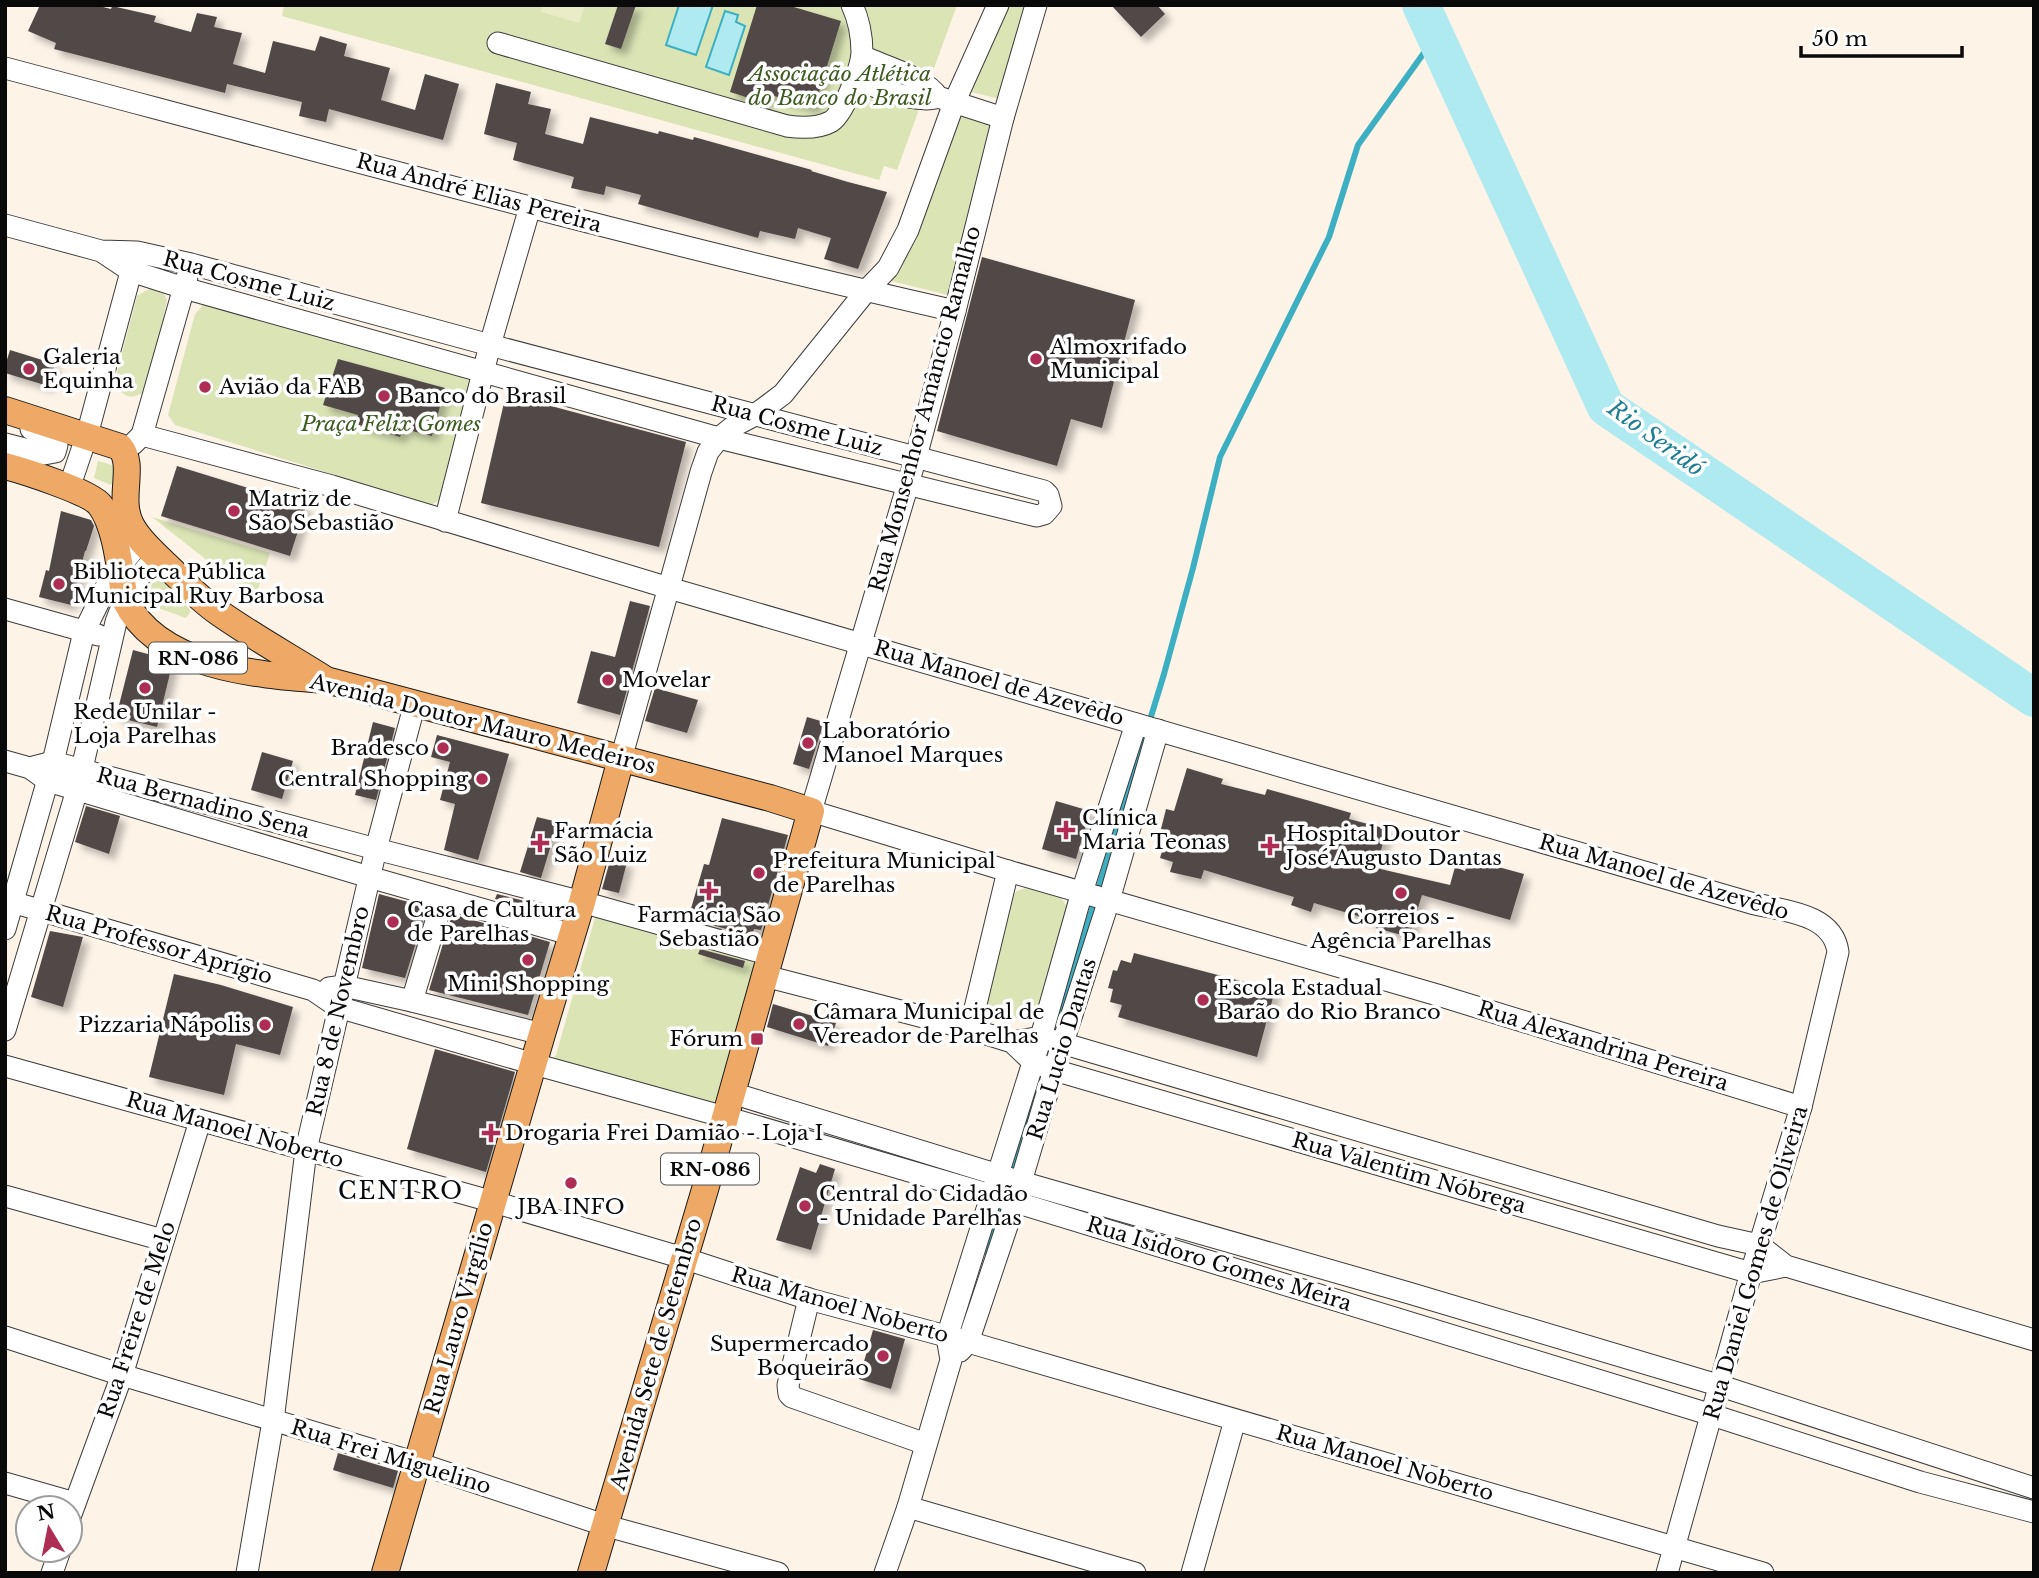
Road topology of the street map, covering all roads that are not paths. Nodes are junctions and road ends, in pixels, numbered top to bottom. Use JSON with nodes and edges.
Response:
{"nodes":[{"id":1,"x":852,"y":5,"type":"edge"},
{"id":2,"x":998,"y":5,"type":"edge"},
{"id":3,"x":1036,"y":5,"type":"edge"},
{"id":4,"x":498,"y":43,"type":"dead end"},
{"id":5,"x":862,"y":56,"type":"junction"},
{"id":6,"x":5,"y":68,"type":"edge"},
{"id":7,"x":854,"y":79,"type":"junction"},
{"id":8,"x":946,"y":100,"type":"junction"},
{"id":9,"x":1003,"y":118,"type":"junction"},
{"id":10,"x":530,"y":207,"type":"junction"},
{"id":11,"x":5,"y":225,"type":"edge"},
{"id":12,"x":134,"y":261,"type":"junction"},
{"id":13,"x":191,"y":264,"type":"junction"},
{"id":14,"x":184,"y":288,"type":"junction"},
{"id":15,"x":866,"y":290,"type":"junction"},
{"id":16,"x":955,"y":311,"type":"junction"},
{"id":17,"x":490,"y":345,"type":"junction"},
{"id":18,"x":483,"y":373,"type":"junction"},
{"id":19,"x":5,"y":410,"type":"edge"},
{"id":20,"x":755,"y":415,"type":"junction"},
{"id":21,"x":5,"y":422,"type":"edge"},
{"id":22,"x":87,"y":435,"type":"junction"},
{"id":23,"x":719,"y":438,"type":"junction"},
{"id":24,"x":5,"y":444,"type":"edge"},
{"id":25,"x":133,"y":444,"type":"junction"},
{"id":26,"x":916,"y":457,"type":"junction"},
{"id":27,"x":5,"y":466,"type":"edge"},
{"id":28,"x":907,"y":484,"type":"junction"},
{"id":29,"x":69,"y":488,"type":"junction"},
{"id":30,"x":124,"y":491,"type":"junction"},
{"id":31,"x":96,"y":501,"type":"junction"},
{"id":32,"x":445,"y":521,"type":"junction"},
{"id":33,"x":149,"y":548,"type":"junction"},
{"id":34,"x":118,"y":567,"type":"junction"},
{"id":35,"x":669,"y":588,"type":"junction"},
{"id":36,"x":125,"y":600,"type":"junction"},
{"id":37,"x":5,"y":609,"type":"edge"},
{"id":38,"x":84,"y":632,"type":"junction"},
{"id":39,"x":112,"y":638,"type":"junction"},
{"id":40,"x":860,"y":642,"type":"junction"},
{"id":41,"x":326,"y":680,"type":"junction"},
{"id":42,"x":415,"y":703,"type":"junction"},
{"id":43,"x":1136,"y":724,"type":"junction"},
{"id":44,"x":1158,"y":730,"type":"junction"},
{"id":45,"x":621,"y":759,"type":"junction"},
{"id":46,"x":5,"y":761,"type":"edge"},
{"id":47,"x":50,"y":771,"type":"junction"},
{"id":48,"x":80,"y":780,"type":"junction"},
{"id":49,"x":811,"y":811,"type":"junction"},
{"id":50,"x":376,"y":849,"type":"junction"},
{"id":51,"x":1008,"y":871,"type":"junction"},
{"id":52,"x":369,"y":877,"type":"junction"},
{"id":53,"x":1082,"y":892,"type":"junction"},
{"id":54,"x":443,"y":898,"type":"junction"},
{"id":55,"x":1109,"y":900,"type":"junction"},
{"id":56,"x":9,"y":901,"type":"edge"},
{"id":57,"x":582,"y":904,"type":"junction"},
{"id":58,"x":40,"y":910,"type":"junction"},
{"id":59,"x":5,"y":929,"type":"edge"},
{"id":60,"x":573,"y":934,"type":"junction"},
{"id":61,"x":1838,"y":952,"type":"joint"},
{"id":62,"x":768,"y":965,"type":"junction"},
{"id":63,"x":341,"y":997,"type":"junction"},
{"id":64,"x":412,"y":1001,"type":"junction"},
{"id":65,"x":970,"y":1029,"type":"junction"},
{"id":66,"x":5,"y":1030,"type":"edge"},
{"id":67,"x":542,"y":1034,"type":"junction"},
{"id":68,"x":1041,"y":1037,"type":"junction"},
{"id":69,"x":1012,"y":1042,"type":"junction"},
{"id":70,"x":1063,"y":1043,"type":"junction"},
{"id":71,"x":1033,"y":1062,"type":"junction"},
{"id":72,"x":534,"y":1064,"type":"junction"},
{"id":73,"x":5,"y":1066,"type":"edge"},
{"id":74,"x":1054,"y":1070,"type":"junction"},
{"id":75,"x":729,"y":1105,"type":"junction"},
{"id":76,"x":1801,"y":1107,"type":"junction"},
{"id":77,"x":200,"y":1121,"type":"junction"},
{"id":78,"x":306,"y":1150,"type":"junction"},
{"id":79,"x":998,"y":1174,"type":"junction"},
{"id":80,"x":1021,"y":1182,"type":"junction"},
{"id":81,"x":5,"y":1196,"type":"edge"},
{"id":82,"x":992,"y":1197,"type":"junction"},
{"id":83,"x":494,"y":1202,"type":"junction"},
{"id":84,"x":1015,"y":1202,"type":"junction"},
{"id":85,"x":163,"y":1240,"type":"junction"},
{"id":86,"x":1759,"y":1245,"type":"junction"},
{"id":87,"x":1259,"y":1250,"type":"junction"},
{"id":88,"x":683,"y":1258,"type":"junction"},
{"id":89,"x":1786,"y":1266,"type":"junction"},
{"id":90,"x":1751,"y":1273,"type":"junction"},
{"id":91,"x":1250,"y":1275,"type":"junction"},
{"id":92,"x":1409,"y":1293,"type":"junction"},
{"id":93,"x":809,"y":1299,"type":"junction"},
{"id":94,"x":1401,"y":1319,"type":"junction"},
{"id":95,"x":947,"y":1337,"type":"junction"},
{"id":96,"x":5,"y":1338,"type":"edge"},
{"id":97,"x":2034,"y":1340,"type":"edge"},
{"id":98,"x":968,"y":1342,"type":"junction"},
{"id":99,"x":951,"y":1360,"type":"junction"},
{"id":100,"x":122,"y":1375,"type":"junction"},
{"id":101,"x":1721,"y":1386,"type":"junction"},
{"id":102,"x":1712,"y":1415,"type":"junction"},
{"id":103,"x":1235,"y":1420,"type":"junction"},
{"id":104,"x":274,"y":1421,"type":"junction"},
{"id":105,"x":926,"y":1444,"type":"junction"},
{"id":106,"x":417,"y":1463,"type":"junction"},
{"id":107,"x":5,"y":1483,"type":"edge"},
{"id":108,"x":2034,"y":1488,"type":"edge"},
{"id":109,"x":32,"y":1494,"type":"edge"},
{"id":110,"x":78,"y":1494,"type":"edge"},
{"id":111,"x":908,"y":1507,"type":"junction"},
{"id":112,"x":2034,"y":1511,"type":"edge"},
{"id":113,"x":607,"y":1526,"type":"junction"},
{"id":114,"x":1675,"y":1546,"type":"junction"},
{"id":115,"x":247,"y":1573,"type":"edge"},
{"id":116,"x":385,"y":1573,"type":"edge"},
{"id":117,"x":592,"y":1573,"type":"edge"},
{"id":118,"x":778,"y":1573,"type":"edge"},
{"id":119,"x":886,"y":1573,"type":"edge"},
{"id":120,"x":1135,"y":1573,"type":"edge"},
{"id":121,"x":1192,"y":1573,"type":"edge"},
{"id":122,"x":1667,"y":1573,"type":"edge"},
{"id":123,"x":1763,"y":1573,"type":"edge"}],
"edges":[{"from":1,"to":5,"type":"street"},
{"from":2,"to":8,"type":"street"},
{"from":3,"to":9,"type":"street","name":"Rua Monsenhor Amâncio Ramalho"},
{"from":4,"to":7,"type":"street"},
{"from":5,"to":7,"type":"street"},
{"from":5,"to":8,"type":"street"},
{"from":6,"to":10,"type":"street","name":"Rua André Elias Pereira"},
{"from":7,"to":8,"type":"street"},
{"from":8,"to":9,"type":"street"},
{"from":8,"to":15,"type":"street"},
{"from":9,"to":16,"type":"street","name":"Rua Monsenhor Amâncio Ramalho"},
{"from":10,"to":15,"type":"street","name":"Rua André Elias Pereira"},
{"from":10,"to":17,"type":"street"},
{"from":11,"to":12,"type":"street","name":"Rua Cosme Luiz"},
{"from":12,"to":13,"type":"street","name":"Rua Cosme Luiz"},
{"from":12,"to":14,"type":"street","name":"Rua Cosme Luiz"},
{"from":12,"to":22,"type":"street"},
{"from":13,"to":14,"type":"street"},
{"from":13,"to":17,"type":"street","name":"Rua Cosme Luiz"},
{"from":14,"to":18,"type":"street","name":"Rua Cosme Luiz"},
{"from":14,"to":25,"type":"street"},
{"from":15,"to":16,"type":"street","name":"Rua André Elias Pereira"},
{"from":15,"to":20,"type":"street"},
{"from":16,"to":26,"type":"street","name":"Rua Monsenhor Amâncio Ramalho"},
{"from":17,"to":18,"type":"street"},
{"from":17,"to":20,"type":"street","name":"Rua Cosme Luiz"},
{"from":18,"to":23,"type":"street","name":"Rua Cosme Luiz"},
{"from":18,"to":32,"type":"street"},
{"from":19,"to":22,"type":"main road"},
{"from":20,"to":23,"type":"street"},
{"from":20,"to":26,"type":"street","name":"Rua Cosme Luiz"},
{"from":21,"to":24,"type":"street"},
{"from":22,"to":25,"type":"main road"},
{"from":22,"to":29,"type":"street"},
{"from":23,"to":28,"type":"street","name":"Rua Cosme Luiz"},
{"from":23,"to":35,"type":"street"},
{"from":25,"to":30,"type":"main road","number":"RN-086"},
{"from":25,"to":32,"type":"street","name":"Rua Manoel de Azevêdo"},
{"from":26,"to":28,"type":"street","name":"Rua Monsenhor Amâncio Ramalho"},
{"from":26,"to":28,"type":"street","name":"Rua Cosme Luiz"},
{"from":27,"to":29,"type":"main road"},
{"from":28,"to":40,"type":"street","name":"Rua Monsenhor Amâncio Ramalho"},
{"from":29,"to":31,"type":"main road"},
{"from":30,"to":31,"type":"main road"},
{"from":30,"to":33,"type":"main road","number":"RN-086"},
{"from":31,"to":34,"type":"main road","number":"RN-086"},
{"from":32,"to":35,"type":"street","name":"Rua Manoel de Azevêdo"},
{"from":33,"to":34,"type":"street"},
{"from":33,"to":36,"type":"street"},
{"from":33,"to":41,"type":"main road","number":"RN-086"},
{"from":34,"to":36,"type":"main road","name":"Avenida Doutor Mauro Medeiros","number":"RN-086"},
{"from":34,"to":38,"type":"street"},
{"from":35,"to":40,"type":"street","name":"Rua Manoel de Azevêdo"},
{"from":35,"to":45,"type":"street"},
{"from":36,"to":39,"type":"street"},
{"from":36,"to":41,"type":"main road","name":"Avenida Doutor Mauro Medeiros","number":"RN-086"},
{"from":37,"to":38,"type":"street"},
{"from":38,"to":39,"type":"street"},
{"from":38,"to":47,"type":"street"},
{"from":39,"to":48,"type":"street"},
{"from":40,"to":43,"type":"street","name":"Rua Manoel de Azevêdo"},
{"from":40,"to":49,"type":"street","name":"Rua Monsenhor Amâncio Ramalho"},
{"from":41,"to":42,"type":"main road","name":"Avenida Doutor Mauro Medeiros","number":"RN-086"},
{"from":42,"to":45,"type":"main road","name":"Avenida Doutor Mauro Medeiros","number":"RN-086"},
{"from":42,"to":50,"type":"street","name":"Rua 8 de Novembro"},
{"from":43,"to":44,"type":"street","name":"Rua Manoel de Azevêdo"},
{"from":43,"to":53,"type":"street","name":"Rua Lucio Dantas"},
{"from":44,"to":55,"type":"street","name":"Rua Lucio Dantas"},
{"from":44,"to":61,"type":"street","name":"Rua Manoel de Azevêdo"},
{"from":45,"to":49,"type":"main road","name":"Avenida Doutor Mauro Medeiros","number":"RN-086"},
{"from":45,"to":57,"type":"main road","name":"Rua Lauro Virgílio"},
{"from":46,"to":47,"type":"street","name":"Rua Bernadino Sena"},
{"from":47,"to":48,"type":"street","name":"Rua Bernadino Sena"},
{"from":47,"to":56,"type":"street"},
{"from":48,"to":50,"type":"street","name":"Rua Bernadino Sena"},
{"from":48,"to":52,"type":"street","name":"Rua Bernadino Sena"},
{"from":48,"to":58,"type":"street"},
{"from":49,"to":51,"type":"street","name":"Rua Alexandrina Pereira"},
{"from":49,"to":62,"type":"main road","name":"Avenida Sete de Setembro","number":"RN-086"},
{"from":50,"to":52,"type":"street","name":"Rua 8 de Novembro"},
{"from":50,"to":57,"type":"street","name":"Rua Bernadino Sena"},
{"from":51,"to":53,"type":"street","name":"Rua Alexandrina Pereira"},
{"from":51,"to":65,"type":"street"},
{"from":52,"to":54,"type":"street","name":"Rua Bernadino Sena"},
{"from":52,"to":57,"type":"street"},
{"from":52,"to":63,"type":"street","name":"Rua 8 de Novembro"},
{"from":53,"to":55,"type":"street","name":"Rua Alexandrina Pereira"},
{"from":53,"to":68,"type":"street","name":"Rua Lucio Dantas"},
{"from":54,"to":60,"type":"street","name":"Rua Bernadino Sena"},
{"from":54,"to":64,"type":"street"},
{"from":55,"to":70,"type":"street","name":"Rua Lucio Dantas"},
{"from":55,"to":76,"type":"street","name":"Rua Alexandrina Pereira"},
{"from":56,"to":58,"type":"street","name":"Rua Professor Aprígio"},
{"from":56,"to":59,"type":"street"},
{"from":57,"to":60,"type":"main road","name":"Rua Lauro Virgílio"},
{"from":57,"to":62,"type":"street"},
{"from":58,"to":63,"type":"street","name":"Rua Professor Aprígio"},
{"from":58,"to":66,"type":"street"},
{"from":60,"to":67,"type":"main road","name":"Rua Lauro Virgílio"},
{"from":61,"to":76,"type":"street","name":"Rua Daniel Gomes de Oliveira"},
{"from":62,"to":65,"type":"street"},
{"from":62,"to":75,"type":"main road","name":"Avenida Sete de Setembro","number":"RN-086"},
{"from":63,"to":64,"type":"street","name":"Rua Professor Aprígio"},
{"from":63,"to":72,"type":"street","name":"Rua Professor Aprígio"},
{"from":63,"to":78,"type":"street","name":"Rua 8 de Novembro"},
{"from":64,"to":67,"type":"street","name":"Rua Professor Aprígio"},
{"from":65,"to":69,"type":"street"},
{"from":67,"to":72,"type":"main road","name":"Rua Lauro Virgílio"},
{"from":68,"to":69,"type":"street"},
{"from":68,"to":70,"type":"street","name":"Rua Valentim Nóbrega"},
{"from":68,"to":71,"type":"street","name":"Rua Lucio Dantas"},
{"from":69,"to":71,"type":"street"},
{"from":70,"to":74,"type":"street","name":"Rua Lucio Dantas"},
{"from":70,"to":86,"type":"street","name":"Rua Valentim Nóbrega"},
{"from":71,"to":74,"type":"street","name":"Rua Valentim Nóbrega"},
{"from":71,"to":79,"type":"street","name":"Rua Lucio Dantas"},
{"from":72,"to":75,"type":"street","name":"Rua Professor Aprígio"},
{"from":72,"to":83,"type":"main road","name":"Rua Lauro Virgílio"},
{"from":73,"to":77,"type":"street","name":"Rua Manoel Noberto"},
{"from":74,"to":80,"type":"street","name":"Rua Lucio Dantas"},
{"from":74,"to":90,"type":"street","name":"Rua Valentim Nóbrega"},
{"from":75,"to":79,"type":"street","name":"Rua Isidoro Gomes Meira"},
{"from":75,"to":82,"type":"street","name":"Rua Isidoro Gomes Meira"},
{"from":75,"to":88,"type":"main road","name":"Avenida Sete de Setembro","number":"RN-086"},
{"from":76,"to":86,"type":"street","name":"Rua Daniel Gomes de Oliveira"},
{"from":77,"to":78,"type":"street","name":"Rua Manoel Noberto"},
{"from":77,"to":85,"type":"street","name":"Rua Freire de Melo"},
{"from":78,"to":83,"type":"street","name":"Rua Manoel Noberto"},
{"from":78,"to":104,"type":"street","name":"Rua 8 de Novembro"},
{"from":79,"to":80,"type":"street","name":"Rua Isidoro Gomes Meira"},
{"from":79,"to":82,"type":"street","name":"Rua Lucio Dantas"},
{"from":80,"to":84,"type":"street","name":"Rua Lucio Dantas"},
{"from":80,"to":87,"type":"street","name":"Rua Isidoro Gomes Meira"},
{"from":81,"to":85,"type":"street"},
{"from":82,"to":84,"type":"street","name":"Rua Isidoro Gomes Meira"},
{"from":82,"to":95,"type":"street","name":"Rua Lucio Dantas"},
{"from":83,"to":88,"type":"street","name":"Rua Manoel Noberto"},
{"from":83,"to":106,"type":"main road","name":"Rua Lauro Virgílio"},
{"from":84,"to":91,"type":"street","name":"Rua Isidoro Gomes Meira"},
{"from":84,"to":98,"type":"street","name":"Rua Lucio Dantas"},
{"from":85,"to":100,"type":"street","name":"Rua Freire de Melo"},
{"from":86,"to":89,"type":"street","name":"Rua Valentim Nóbrega"},
{"from":86,"to":90,"type":"street","name":"Rua Daniel Gomes de Oliveira"},
{"from":87,"to":91,"type":"street"},
{"from":87,"to":92,"type":"street","name":"Rua Isidoro Gomes Meira"},
{"from":88,"to":93,"type":"street","name":"Rua Manoel Noberto"},
{"from":88,"to":113,"type":"main road","name":"Avenida Sete de Setembro","number":"RN-086"},
{"from":89,"to":90,"type":"street","name":"Rua Valentim Nóbrega"},
{"from":89,"to":97,"type":"street","name":"Rua Valentim Nóbrega"},
{"from":90,"to":101,"type":"street","name":"Rua Daniel Gomes de Oliveira"},
{"from":91,"to":94,"type":"street","name":"Rua Isidoro Gomes Meira"},
{"from":92,"to":94,"type":"street"},
{"from":92,"to":101,"type":"street","name":"Rua Isidoro Gomes Meira"},
{"from":93,"to":95,"type":"street","name":"Rua Manoel Noberto"},
{"from":93,"to":105,"type":"street"},
{"from":94,"to":102,"type":"street","name":"Rua Isidoro Gomes Meira"},
{"from":95,"to":98,"type":"street","name":"Rua Manoel Noberto"},
{"from":95,"to":99,"type":"street","name":"Rua Lucio Dantas"},
{"from":96,"to":100,"type":"street","name":"Rua Frei Miguelino"},
{"from":98,"to":99,"type":"street","name":"Rua Lucio Dantas"},
{"from":98,"to":103,"type":"street","name":"Rua Manoel Noberto"},
{"from":99,"to":105,"type":"street","name":"Rua Lucio Dantas"},
{"from":100,"to":104,"type":"street","name":"Rua Frei Miguelino"},
{"from":100,"to":110,"type":"street","name":"Rua Freire de Melo"},
{"from":101,"to":102,"type":"street","name":"Rua Daniel Gomes de Oliveira"},
{"from":101,"to":108,"type":"street","name":"Rua Isidoro Gomes Meira"},
{"from":102,"to":112,"type":"street","name":"Rua Isidoro Gomes Meira"},
{"from":102,"to":114,"type":"street","name":"Rua Daniel Gomes de Oliveira"},
{"from":103,"to":114,"type":"street","name":"Rua Manoel Noberto"},
{"from":103,"to":121,"type":"street"},
{"from":104,"to":106,"type":"street","name":"Rua Frei Miguelino"},
{"from":104,"to":115,"type":"street","name":"Rua 8 de Novembro"},
{"from":105,"to":111,"type":"street","name":"Rua Lucio Dantas"},
{"from":106,"to":113,"type":"street","name":"Rua Frei Miguelino"},
{"from":106,"to":116,"type":"main road","name":"Rua Lauro Virgílio"},
{"from":107,"to":109,"type":"street"},
{"from":111,"to":119,"type":"street","name":"Rua Lucio Dantas"},
{"from":111,"to":120,"type":"street"},
{"from":113,"to":117,"type":"main road","name":"Avenida Sete de Setembro","number":"RN-086"},
{"from":113,"to":118,"type":"street","name":"Rua Frei Miguelino"},
{"from":114,"to":122,"type":"street","name":"Rua Daniel Gomes de Oliveira"},
{"from":114,"to":123,"type":"street","name":"Rua Manoel Noberto"}]}
